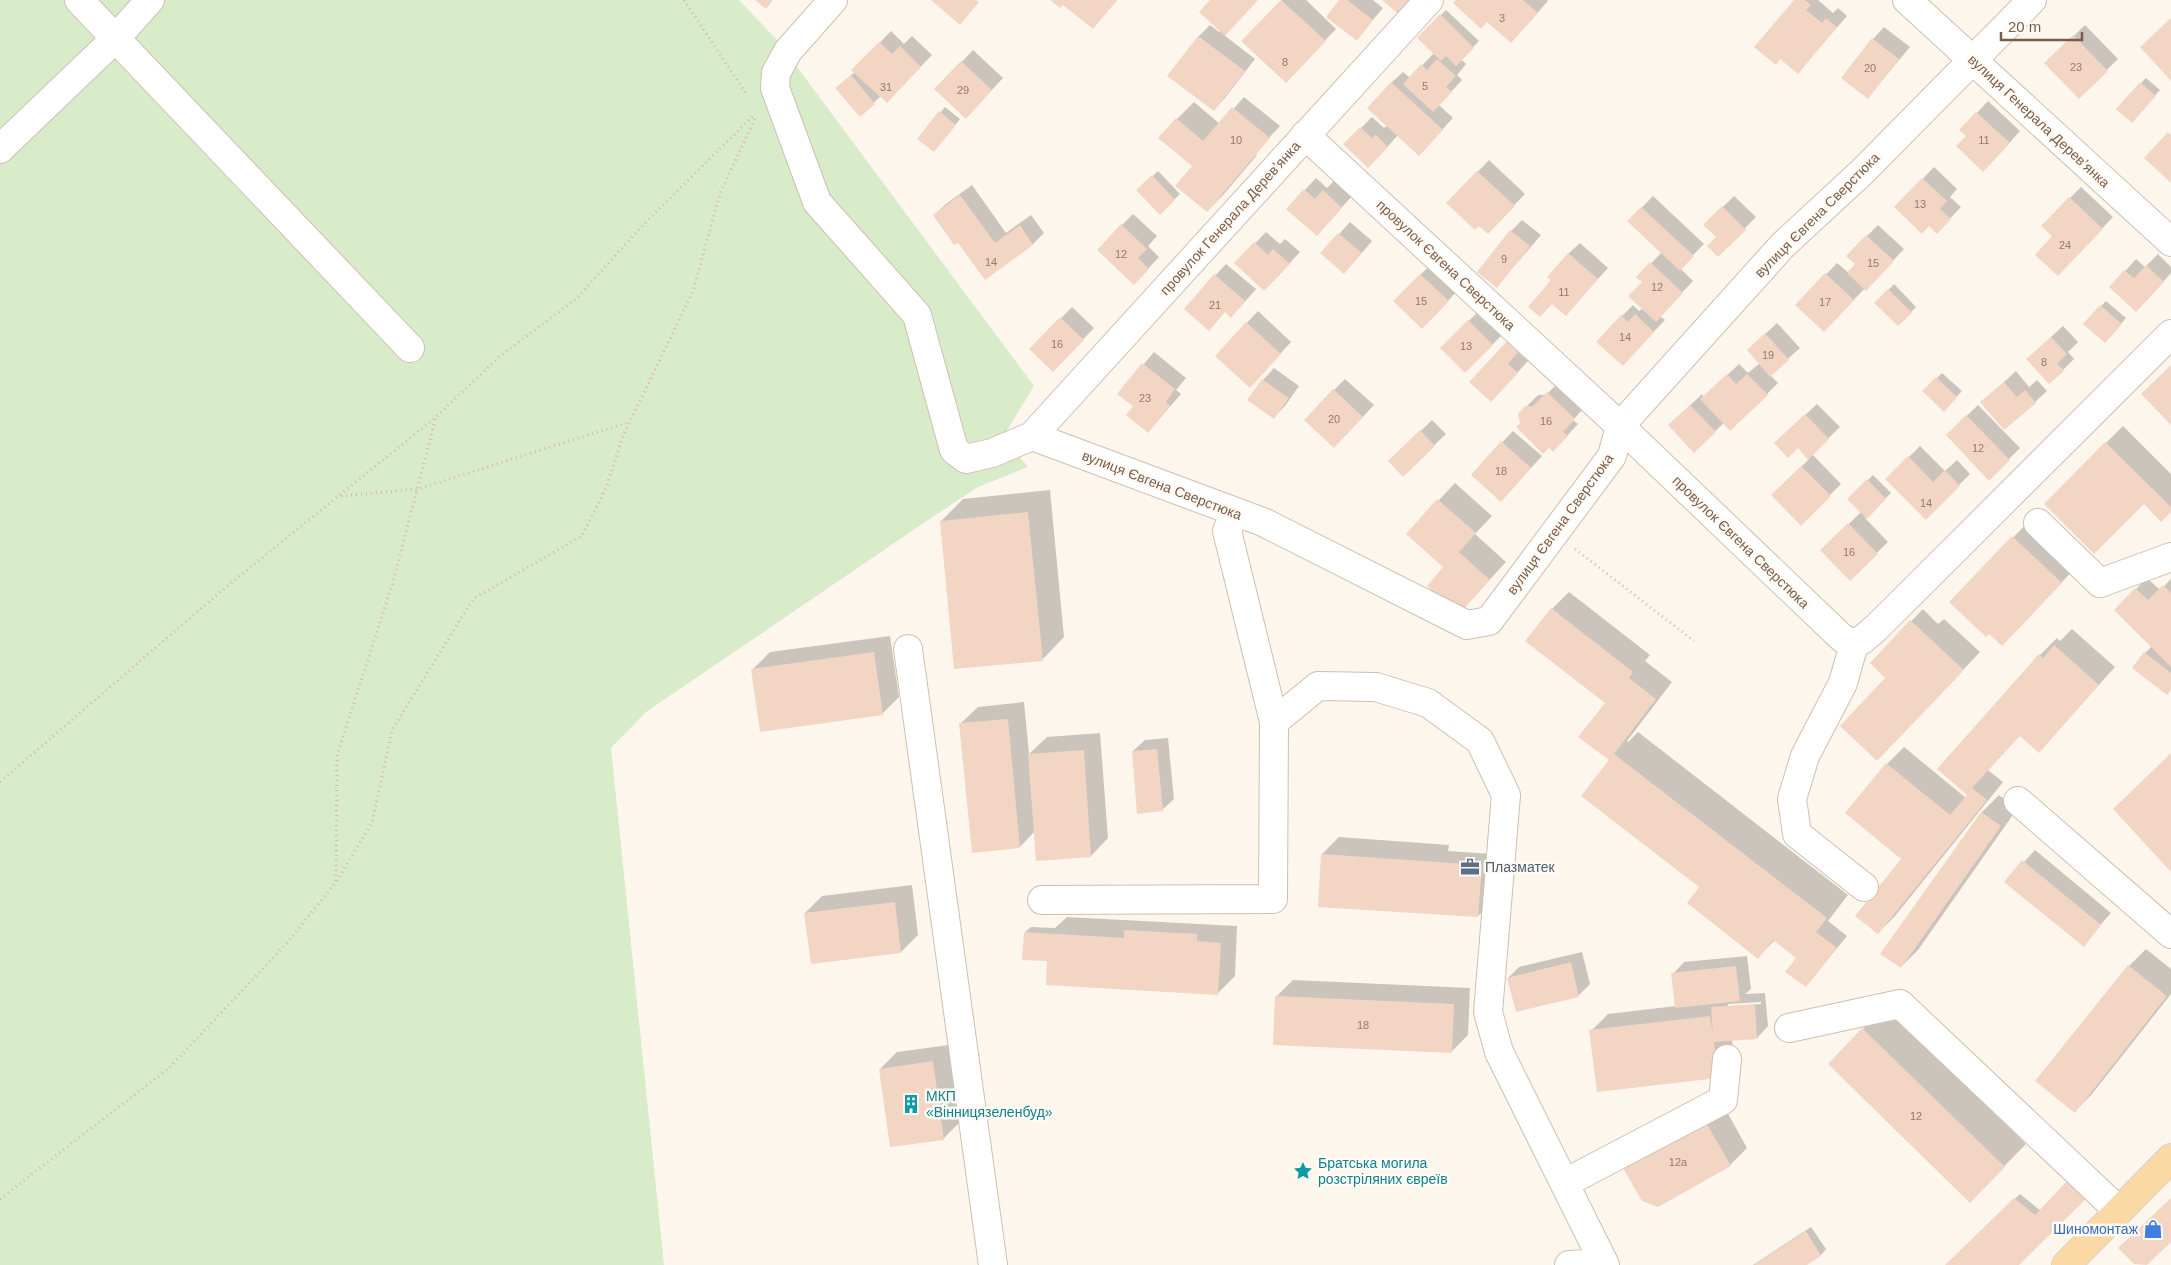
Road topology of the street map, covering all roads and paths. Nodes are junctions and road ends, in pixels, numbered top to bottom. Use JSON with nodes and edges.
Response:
{"nodes":[{"id":1,"x":79,"y":0,"type":"edge"},
{"id":2,"x":150,"y":0,"type":"edge"},
{"id":3,"x":684,"y":0,"type":"edge"},
{"id":4,"x":833,"y":0,"type":"edge"},
{"id":5,"x":1428,"y":0,"type":"edge"},
{"id":6,"x":1907,"y":0,"type":"edge"},
{"id":7,"x":2032,"y":0,"type":"edge"},
{"id":8,"x":116,"y":38,"type":"junction"},
{"id":9,"x":1972,"y":58,"type":"junction"},
{"id":10,"x":753,"y":103,"type":"dead end"},
{"id":11,"x":1305,"y":134,"type":"junction"},
{"id":12,"x":0,"y":150,"type":"edge"},
{"id":13,"x":2171,"y":242,"type":"edge"},
{"id":14,"x":2171,"y":334,"type":"edge"},
{"id":15,"x":410,"y":348,"type":"dead end"},
{"id":16,"x":436,"y":417,"type":"junction"},
{"id":17,"x":630,"y":422,"type":"junction"},
{"id":18,"x":1620,"y":426,"type":"junction"},
{"id":19,"x":1032,"y":436,"type":"junction"},
{"id":20,"x":418,"y":489,"type":"junction"},
{"id":21,"x":339,"y":497,"type":"junction"},
{"id":22,"x":1234,"y":512,"type":"junction"},
{"id":23,"x":2038,"y":523,"type":"dead end"},
{"id":24,"x":1555,"y":533,"type":"junction"},
{"id":25,"x":2171,"y":557,"type":"edge"},
{"id":26,"x":1694,"y":642,"type":"dead end"},
{"id":27,"x":1854,"y":644,"type":"junction"},
{"id":28,"x":908,"y":649,"type":"dead end"},
{"id":29,"x":1274,"y":722,"type":"junction"},
{"id":30,"x":0,"y":782,"type":"edge"},
{"id":31,"x":2018,"y":801,"type":"dead end"},
{"id":32,"x":336,"y":882,"type":"junction"},
{"id":33,"x":1864,"y":887,"type":"dead end"},
{"id":34,"x":1042,"y":900,"type":"dead end"},
{"id":35,"x":2171,"y":934,"type":"edge"},
{"id":36,"x":1789,"y":1028,"type":"dead end"},
{"id":37,"x":1727,"y":1060,"type":"dead end"},
{"id":38,"x":2171,"y":1158,"type":"edge"},
{"id":39,"x":1565,"y":1183,"type":"junction"},
{"id":40,"x":0,"y":1199,"type":"edge"},
{"id":41,"x":2119,"y":1211,"type":"junction"},
{"id":42,"x":1605,"y":1264,"type":"edge"},
{"id":43,"x":993,"y":1265,"type":"edge"},
{"id":44,"x":1569,"y":1265,"type":"edge"},
{"id":45,"x":2066,"y":1265,"type":"edge"}],
"edges":[{"from":1,"to":8,"type":"street"},
{"from":2,"to":8,"type":"street"},
{"from":3,"to":10,"type":"path"},
{"from":4,"to":19,"type":"street"},
{"from":5,"to":11,"type":"street","name":"провулок Генерала Деревʼянка"},
{"from":6,"to":9,"type":"street","name":"вулиця Генерала Деревʼянка"},
{"from":7,"to":9,"type":"street","name":"вулиця Євгена Сверстюка"},
{"from":8,"to":12,"type":"street"},
{"from":8,"to":15,"type":"street"},
{"from":9,"to":13,"type":"street","name":"вулиця Генерала Деревʼянка"},
{"from":9,"to":18,"type":"street","name":"вулиця Євгена Сверстюка"},
{"from":11,"to":18,"type":"street","name":"провулок Євгена Сверстюка"},
{"from":11,"to":19,"type":"street","name":"провулок Генерала Деревʼянка"},
{"from":14,"to":27,"type":"street"},
{"from":16,"to":17,"type":"path"},
{"from":16,"to":20,"type":"path"},
{"from":16,"to":21,"type":"path"},
{"from":17,"to":20,"type":"path"},
{"from":17,"to":32,"type":"path"},
{"from":18,"to":24,"type":"street","name":"вулиця Євгена Сверстюка"},
{"from":18,"to":27,"type":"street","name":"провулок Євгена Сверстюка"},
{"from":19,"to":22,"type":"street","name":"вулиця Євгена Сверстюка"},
{"from":20,"to":21,"type":"path"},
{"from":20,"to":32,"type":"path"},
{"from":21,"to":30,"type":"path"},
{"from":22,"to":24,"type":"street","name":"вулиця Євгена Сверстюка"},
{"from":22,"to":29,"type":"street"},
{"from":23,"to":25,"type":"street"},
{"from":24,"to":26,"type":"path"},
{"from":27,"to":33,"type":"street"},
{"from":28,"to":43,"type":"street"},
{"from":29,"to":34,"type":"street"},
{"from":29,"to":39,"type":"street"},
{"from":31,"to":35,"type":"street"},
{"from":32,"to":40,"type":"path"},
{"from":36,"to":41,"type":"street"},
{"from":37,"to":39,"type":"street"},
{"from":38,"to":41,"type":"main road"},
{"from":39,"to":42,"type":"street"},
{"from":41,"to":45,"type":"main road"},
{"from":42,"to":44,"type":"street"}]}
